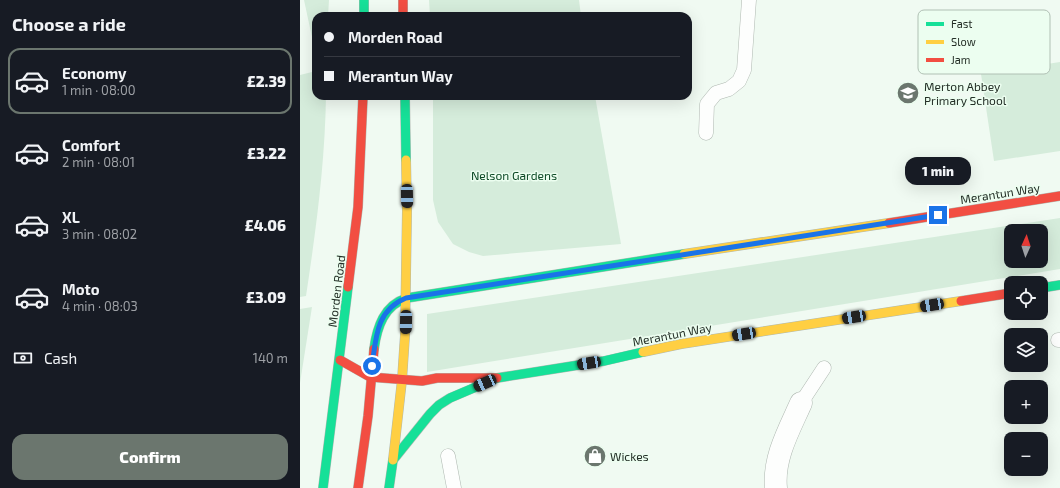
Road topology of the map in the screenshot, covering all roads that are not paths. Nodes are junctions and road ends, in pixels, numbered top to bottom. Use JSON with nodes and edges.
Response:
{"nodes":[{"id":1,"x":364,"y":0,"type":"edge"},
{"id":2,"x":403,"y":0,"type":"edge"},
{"id":3,"x":748,"y":0,"type":"edge"},
{"id":4,"x":364,"y":12,"type":"edge"},
{"id":5,"x":403,"y":12,"type":"edge"},
{"id":6,"x":363,"y":100,"type":"edge"},
{"id":7,"x":405,"y":100,"type":"edge"},
{"id":8,"x":706,"y":132,"type":"dead end"},
{"id":9,"x":1060,"y":196,"type":"edge"},
{"id":10,"x":1060,"y":285,"type":"edge"},
{"id":11,"x":1048,"y":287,"type":"edge"},
{"id":12,"x":1004,"y":294,"type":"edge"},
{"id":13,"x":406,"y":298,"type":"junction"},
{"id":14,"x":340,"y":360,"type":"junction"},
{"id":15,"x":824,"y":368,"type":"dead end"},
{"id":16,"x":370,"y":377,"type":"junction"},
{"id":17,"x":497,"y":378,"type":"junction"},
{"id":18,"x":402,"y":380,"type":"junction"},
{"id":19,"x":801,"y":403,"type":"joint"},
{"id":20,"x":448,"y":456,"type":"dead end"},
{"id":21,"x":393,"y":460,"type":"junction"},
{"id":22,"x":322,"y":488,"type":"edge"},
{"id":23,"x":358,"y":488,"type":"edge"},
{"id":24,"x":389,"y":488,"type":"edge"},
{"id":25,"x":454,"y":488,"type":"edge"},
{"id":26,"x":776,"y":488,"type":"edge"}],
"edges":[{"from":1,"to":4,"type":"main road"},
{"from":2,"to":5,"type":"main road"},
{"from":3,"to":8,"type":"lane"},
{"from":6,"to":14,"type":"main road","name":"Morden Road"},
{"from":7,"to":13,"type":"main road"},
{"from":9,"to":13,"type":"main road","name":"Merantun Way"},
{"from":10,"to":11,"type":"main road"},
{"from":12,"to":17,"type":"main road","name":"Merantun Way"},
{"from":13,"to":16,"type":"main road"},
{"from":13,"to":18,"type":"main road"},
{"from":14,"to":16,"type":"main road"},
{"from":14,"to":22,"type":"main road","name":"Morden Road"},
{"from":15,"to":19,"type":"lane"},
{"from":16,"to":18,"type":"main road"},
{"from":16,"to":23,"type":"main road"},
{"from":17,"to":18,"type":"main road"},
{"from":17,"to":21,"type":"main road","name":"Merantun Way"},
{"from":18,"to":21,"type":"main road"},
{"from":19,"to":26,"type":"street"},
{"from":20,"to":25,"type":"lane"},
{"from":21,"to":24,"type":"main road"}]}
